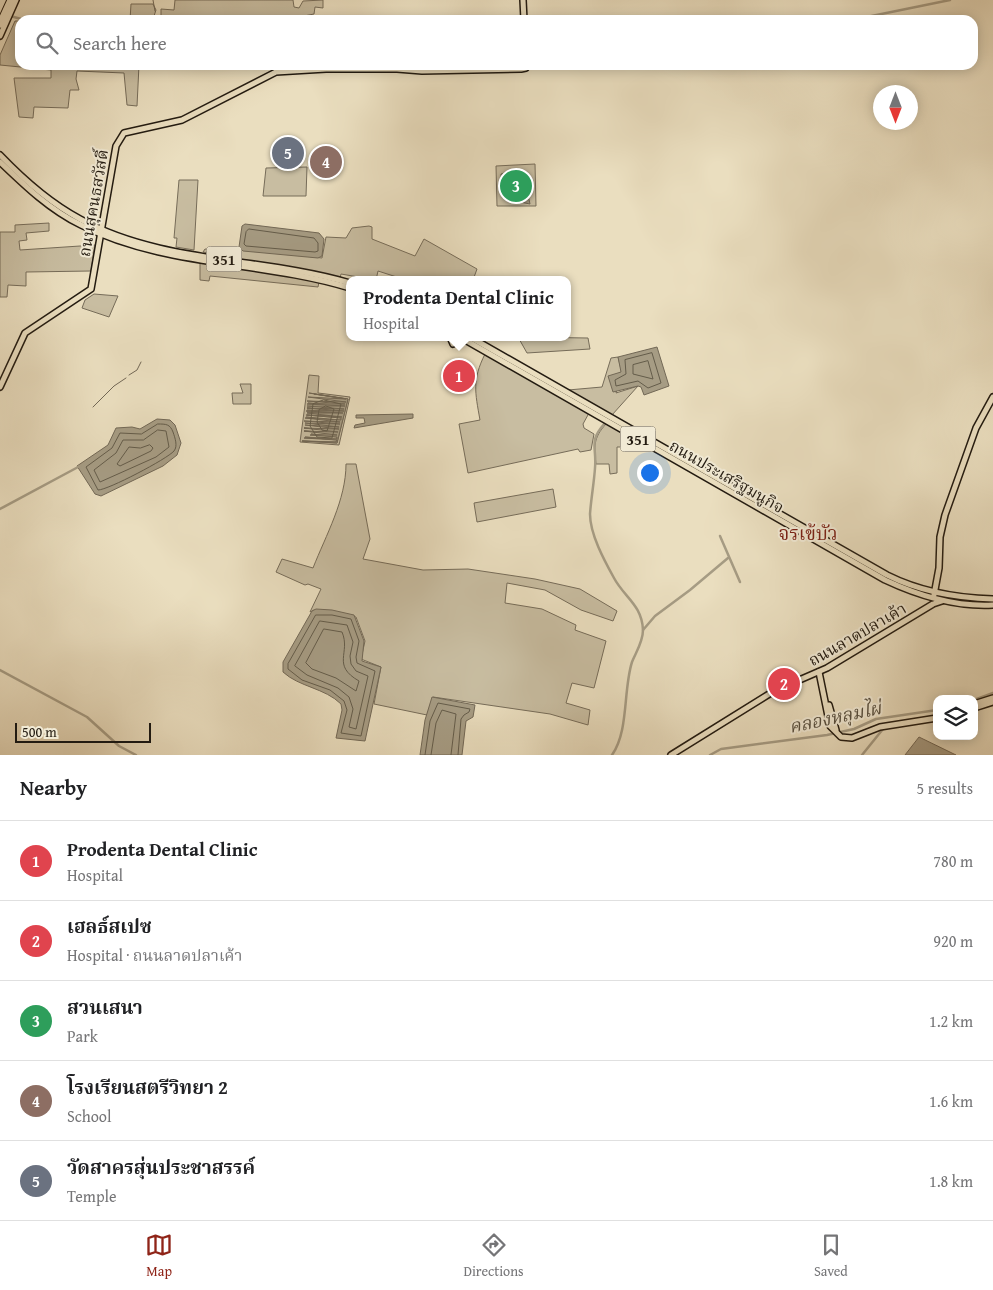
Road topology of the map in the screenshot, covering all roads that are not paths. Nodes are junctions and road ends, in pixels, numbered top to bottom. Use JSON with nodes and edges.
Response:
{"nodes":[{"id":1,"x":6,"y":0,"type":"edge"},
{"id":2,"x":11,"y":0,"type":"edge"},
{"id":3,"x":16,"y":0,"type":"edge"},
{"id":4,"x":523,"y":0,"type":"edge"},
{"id":5,"x":0,"y":12,"type":"edge"},
{"id":6,"x":524,"y":15,"type":"edge"},
{"id":7,"x":0,"y":24,"type":"edge"},
{"id":8,"x":0,"y":36,"type":"edge"},
{"id":9,"x":313,"y":70,"type":"edge"},
{"id":10,"x":410,"y":70,"type":"edge"},
{"id":11,"x":473,"y":70,"type":"edge"},
{"id":12,"x":0,"y":155,"type":"edge"},
{"id":13,"x":0,"y":162,"type":"edge"},
{"id":14,"x":102,"y":219,"type":"junction"},
{"id":15,"x":79,"y":222,"type":"junction"},
{"id":16,"x":88,"y":226,"type":"junction"},
{"id":17,"x":100,"y":231,"type":"junction"},
{"id":18,"x":110,"y":235,"type":"junction"},
{"id":19,"x":120,"y":239,"type":"junction"},
{"id":20,"x":98,"y":244,"type":"junction"},
{"id":21,"x":346,"y":281,"type":"edge"},
{"id":22,"x":346,"y":287,"type":"edge"},
{"id":23,"x":466,"y":341,"type":"edge"},
{"id":24,"x":477,"y":341,"type":"edge"},
{"id":25,"x":0,"y":387,"type":"edge"},
{"id":26,"x":993,"y":397,"type":"edge"},
{"id":27,"x":802,"y":530,"type":"junction"},
{"id":28,"x":818,"y":539,"type":"junction"},
{"id":29,"x":937,"y":580,"type":"junction"},
{"id":30,"x":918,"y":588,"type":"junction"},
{"id":31,"x":934,"y":593,"type":"junction"},
{"id":32,"x":923,"y":595,"type":"junction"},
{"id":33,"x":952,"y":596,"type":"junction"},
{"id":34,"x":966,"y":598,"type":"junction"},
{"id":35,"x":993,"y":599,"type":"edge"},
{"id":36,"x":942,"y":600,"type":"junction"},
{"id":37,"x":964,"y":604,"type":"junction"},
{"id":38,"x":993,"y":605,"type":"edge"},
{"id":39,"x":926,"y":609,"type":"junction"},
{"id":40,"x":827,"y":668,"type":"junction"},
{"id":41,"x":820,"y":672,"type":"junction"},
{"id":42,"x":811,"y":675,"type":"junction"},
{"id":43,"x":822,"y":680,"type":"junction"},
{"id":44,"x":993,"y":700,"type":"edge"},
{"id":45,"x":978,"y":703,"type":"edge"},
{"id":46,"x":978,"y":706,"type":"edge"},
{"id":47,"x":933,"y":717,"type":"edge"},
{"id":48,"x":671,"y":755,"type":"edge"}],
"edges":[{"from":1,"to":5,"type":"highway"},
{"from":2,"to":7,"type":"highway"},
{"from":3,"to":8,"type":"main road"},
{"from":4,"to":6,"type":"main road"},
{"from":9,"to":14,"type":"main road","name":"ถนนสุคนธสวัสดิ์"},
{"from":10,"to":11,"type":"main road","name":"ถนนสุคนธสวัสดิ์"},
{"from":12,"to":15,"type":"main road","number":"351"},
{"from":13,"to":15,"type":"main road","number":"351"},
{"from":14,"to":16,"type":"main road"},
{"from":14,"to":17,"type":"main road","name":"ถนนสุคนธสวัสดิ์"},
{"from":14,"to":18,"type":"main road"},
{"from":15,"to":16,"type":"main road","number":"351"},
{"from":16,"to":17,"type":"main road","number":"351"},
{"from":16,"to":20,"type":"main road"},
{"from":17,"to":18,"type":"main road","number":"351"},
{"from":17,"to":20,"type":"main road","name":"ถนนสุคนธสวัสดิ์"},
{"from":18,"to":19,"type":"main road","number":"351"},
{"from":18,"to":20,"type":"main road"},
{"from":19,"to":21,"type":"main road","number":"351"},
{"from":19,"to":22,"type":"main road","number":"351"},
{"from":20,"to":25,"type":"main road","name":"ถนนสุคนธสวัสดิ์"},
{"from":23,"to":27,"type":"main road","name":"ถนนประเสริฐมนูกิจ","number":"351"},
{"from":24,"to":27,"type":"main road","name":"ถนนประเสริฐมนูกิจ","number":"351"},
{"from":26,"to":29,"type":"main road"},
{"from":27,"to":28,"type":"main road","name":"ถนนประเสริฐมนูกิจ","number":"351"},
{"from":28,"to":30,"type":"main road","name":"ถนนประเสริฐมนูกิจ","number":"351"},
{"from":28,"to":32,"type":"main road","name":"ถนนประเสริฐมนูกิจ","number":"351"},
{"from":29,"to":30,"type":"main road"},
{"from":29,"to":31,"type":"main road"},
{"from":29,"to":33,"type":"main road"},
{"from":30,"to":31,"type":"main road","name":"ถนนประเสริฐมนูกิจ","number":"351"},
{"from":31,"to":33,"type":"main road","name":"ถนนประเสริฐมนูกิจ","number":"351"},
{"from":31,"to":36,"type":"main road"},
{"from":32,"to":36,"type":"main road","name":"ถนนประเสริฐมนูกิจ","number":"351"},
{"from":32,"to":39,"type":"main road","name":"ถนนลาดปลาเค้า"},
{"from":33,"to":34,"type":"main road","name":"ถนนประเสริฐมนูกิจ","number":"351"},
{"from":34,"to":35,"type":"main road","name":"ถนนประเสริฐมนูกิจ","number":"351"},
{"from":34,"to":37,"type":"main road"},
{"from":36,"to":37,"type":"main road","name":"ถนนประเสริฐมนูกิจ","number":"351"},
{"from":36,"to":39,"type":"main road","name":"ถนนลาดปลาเค้า"},
{"from":37,"to":38,"type":"main road","name":"ถนนประเสริฐมนูกิจ","number":"351"},
{"from":39,"to":40,"type":"main road","name":"ถนนลาดปลาเค้า"},
{"from":40,"to":41,"type":"main road","name":"ถนนลาดปลาเค้า"},
{"from":40,"to":43,"type":"main road"},
{"from":41,"to":42,"type":"main road","name":"ถนนลาดปลาเค้า"},
{"from":41,"to":43,"type":"main road"},
{"from":42,"to":43,"type":"main road"},
{"from":42,"to":48,"type":"main road","name":"ถนนลาดปลาเค้า"},
{"from":43,"to":47,"type":"main road"},
{"from":44,"to":45,"type":"main road"},
{"from":44,"to":46,"type":"main road"}]}
